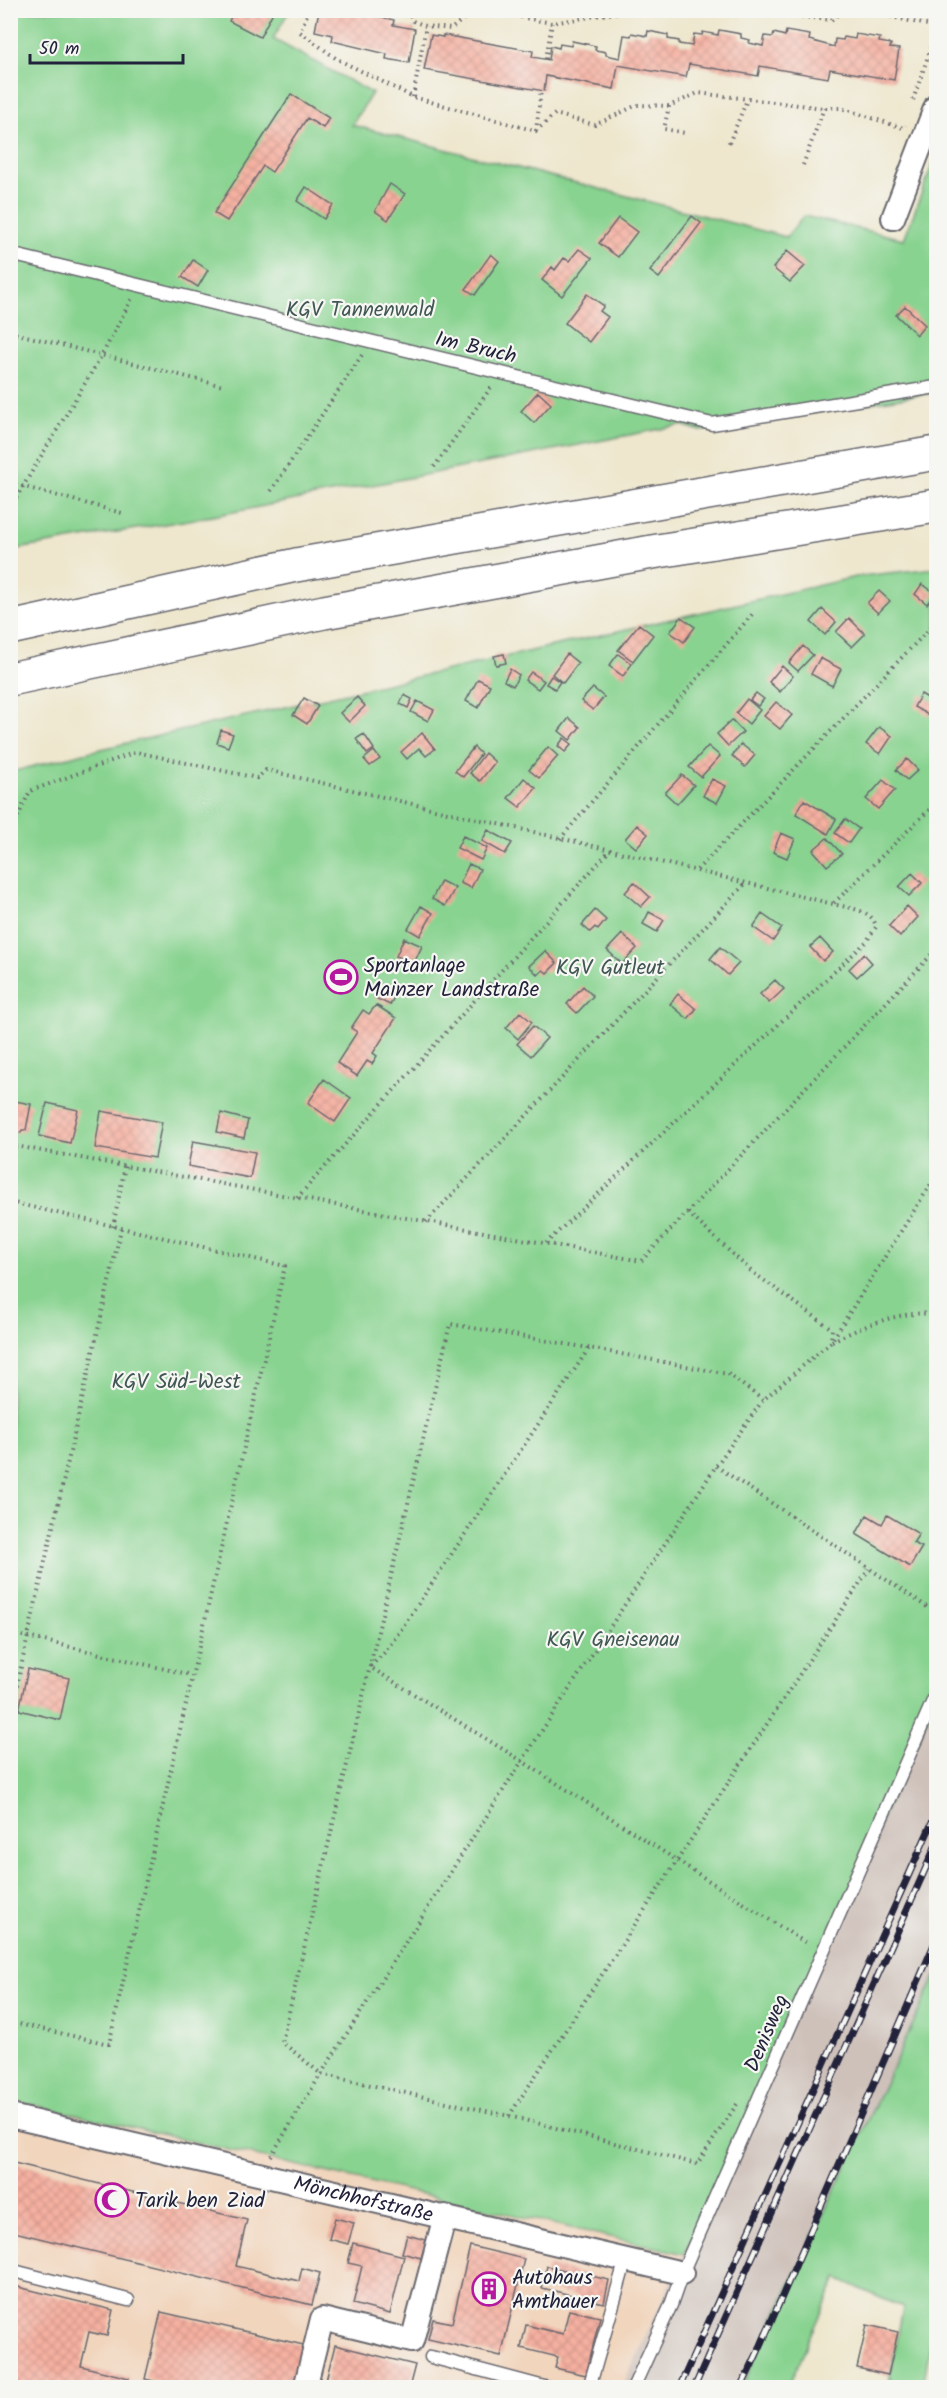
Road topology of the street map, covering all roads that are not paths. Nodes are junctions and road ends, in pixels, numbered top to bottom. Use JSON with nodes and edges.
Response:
{"nodes":[{"id":1,"x":936,"y":106,"type":"edge"},
{"id":2,"x":893,"y":218,"type":"dead end"},
{"id":3,"x":10,"y":254,"type":"edge"},
{"id":4,"x":936,"y":387,"type":"edge"},
{"id":5,"x":936,"y":453,"type":"edge"},
{"id":6,"x":936,"y":506,"type":"edge"},
{"id":7,"x":10,"y":628,"type":"edge"},
{"id":8,"x":10,"y":680,"type":"edge"},
{"id":9,"x":936,"y":1694,"type":"edge"},
{"id":10,"x":10,"y":2116,"type":"edge"},
{"id":11,"x":445,"y":2216,"type":"junction"},
{"id":12,"x":626,"y":2259,"type":"junction"},
{"id":13,"x":10,"y":2270,"type":"edge"},
{"id":14,"x":682,"y":2272,"type":"junction"},
{"id":15,"x":128,"y":2300,"type":"dead end"},
{"id":16,"x":431,"y":2357,"type":"dead end"},
{"id":17,"x":304,"y":2388,"type":"edge"},
{"id":18,"x":548,"y":2388,"type":"edge"},
{"id":19,"x":587,"y":2388,"type":"edge"},
{"id":20,"x":633,"y":2388,"type":"edge"}],
"edges":[{"from":1,"to":2,"type":"street"},
{"from":3,"to":4,"type":"lane","name":"Im Bruch"},
{"from":5,"to":7,"type":"highway"},
{"from":6,"to":8,"type":"highway"},
{"from":9,"to":14,"type":"lane","name":"Denisweg"},
{"from":10,"to":11,"type":"street","name":"Mönchhofstraße"},
{"from":11,"to":12,"type":"street","name":"Mönchhofstraße"},
{"from":11,"to":17,"type":"street"},
{"from":12,"to":14,"type":"street","name":"Mönchhofstraße"},
{"from":12,"to":19,"type":"lane"},
{"from":13,"to":15,"type":"lane"},
{"from":14,"to":20,"type":"lane","name":"Denisweg"},
{"from":16,"to":18,"type":"lane"}]}
